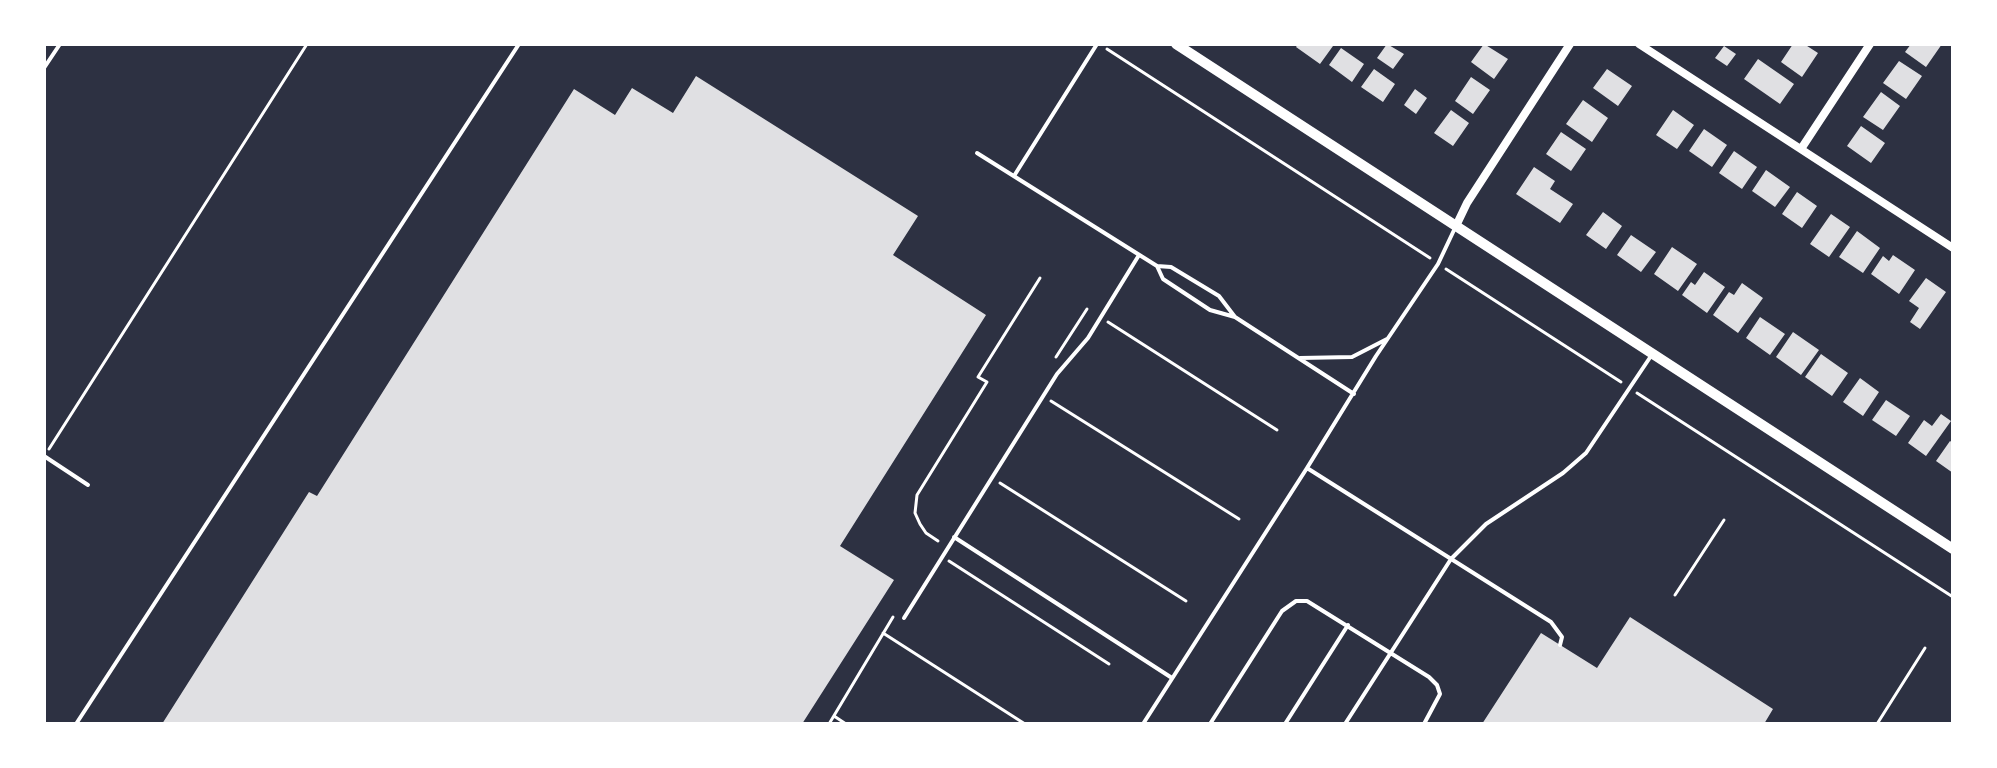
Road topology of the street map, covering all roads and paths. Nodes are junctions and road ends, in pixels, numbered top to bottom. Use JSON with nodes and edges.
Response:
{"nodes":[{"id":1,"x":60,"y":44,"type":"edge"},
{"id":2,"x":307,"y":44,"type":"edge"},
{"id":3,"x":519,"y":44,"type":"edge"},
{"id":4,"x":1097,"y":44,"type":"edge"},
{"id":5,"x":1176,"y":44,"type":"edge"},
{"id":6,"x":1570,"y":44,"type":"edge"},
{"id":7,"x":1639,"y":44,"type":"edge"},
{"id":8,"x":1870,"y":44,"type":"edge"},
{"id":9,"x":1112,"y":51,"type":"dead end"},
{"id":10,"x":44,"y":68,"type":"edge"},
{"id":11,"x":1801,"y":149,"type":"junction"},
{"id":12,"x":977,"y":153,"type":"dead end"},
{"id":13,"x":1014,"y":176,"type":"junction"},
{"id":14,"x":1456,"y":226,"type":"junction"},
{"id":15,"x":1408,"y":244,"type":"dead end"},
{"id":16,"x":1953,"y":248,"type":"edge"},
{"id":17,"x":1139,"y":255,"type":"junction"},
{"id":18,"x":1157,"y":266,"type":"junction"},
{"id":19,"x":1040,"y":278,"type":"dead end"},
{"id":20,"x":1468,"y":283,"type":"dead end"},
{"id":21,"x":1235,"y":317,"type":"junction"},
{"id":22,"x":1108,"y":322,"type":"dead end"},
{"id":23,"x":1389,"y":338,"type":"junction"},
{"id":24,"x":1652,"y":353,"type":"junction"},
{"id":25,"x":1298,"y":358,"type":"junction"},
{"id":26,"x":1616,"y":379,"type":"dead end"},
{"id":27,"x":1354,"y":394,"type":"junction"},
{"id":28,"x":1043,"y":396,"type":"junction"},
{"id":29,"x":1642,"y":396,"type":"dead end"},
{"id":30,"x":1277,"y":430,"type":"dead end"},
{"id":31,"x":44,"y":456,"type":"edge"},
{"id":32,"x":1307,"y":468,"type":"junction"},
{"id":33,"x":992,"y":477,"type":"junction"},
{"id":34,"x":88,"y":485,"type":"dead end"},
{"id":35,"x":1239,"y":519,"type":"dead end"},
{"id":36,"x":1724,"y":520,"type":"dead end"},
{"id":37,"x":954,"y":537,"type":"junction"},
{"id":38,"x":938,"y":541,"type":"dead end"},
{"id":39,"x":1953,"y":549,"type":"edge"},
{"id":40,"x":941,"y":556,"type":"junction"},
{"id":41,"x":1451,"y":559,"type":"junction"},
{"id":42,"x":1675,"y":595,"type":"dead end"},
{"id":43,"x":1953,"y":597,"type":"edge"},
{"id":44,"x":1186,"y":601,"type":"dead end"},
{"id":45,"x":904,"y":618,"type":"dead end"},
{"id":46,"x":1348,"y":625,"type":"junction"},
{"id":47,"x":883,"y":633,"type":"dead end"},
{"id":48,"x":1560,"y":645,"type":"dead end"},
{"id":49,"x":1925,"y":648,"type":"dead end"},
{"id":50,"x":1391,"y":652,"type":"junction"},
{"id":51,"x":1109,"y":664,"type":"dead end"},
{"id":52,"x":1172,"y":678,"type":"junction"},
{"id":53,"x":834,"y":716,"type":"dead end"},
{"id":54,"x":76,"y":724,"type":"edge"},
{"id":55,"x":846,"y":724,"type":"edge"},
{"id":56,"x":1025,"y":724,"type":"edge"},
{"id":57,"x":1143,"y":724,"type":"edge"},
{"id":58,"x":1210,"y":724,"type":"edge"},
{"id":59,"x":1285,"y":724,"type":"edge"},
{"id":60,"x":1345,"y":724,"type":"edge"},
{"id":61,"x":1424,"y":724,"type":"edge"},
{"id":62,"x":1877,"y":724,"type":"edge"}],
"edges":[{"from":1,"to":10,"type":"lane"},
{"from":2,"to":31,"type":"path"},
{"from":3,"to":54,"type":"lane"},
{"from":4,"to":13,"type":"lane"},
{"from":5,"to":14,"type":"street"},
{"from":6,"to":14,"type":"street"},
{"from":7,"to":11,"type":"street"},
{"from":8,"to":11,"type":"street"},
{"from":9,"to":15,"type":"path"},
{"from":11,"to":16,"type":"street"},
{"from":12,"to":13,"type":"lane"},
{"from":13,"to":17,"type":"lane"},
{"from":14,"to":23,"type":"lane"},
{"from":14,"to":24,"type":"street"},
{"from":17,"to":18,"type":"lane"},
{"from":17,"to":28,"type":"lane"},
{"from":18,"to":21,"type":"lane"},
{"from":18,"to":21,"type":"lane"},
{"from":19,"to":38,"type":"path"},
{"from":20,"to":26,"type":"path"},
{"from":21,"to":25,"type":"lane"},
{"from":22,"to":30,"type":"path"},
{"from":23,"to":25,"type":"lane"},
{"from":23,"to":27,"type":"lane"},
{"from":24,"to":39,"type":"street"},
{"from":24,"to":41,"type":"lane"},
{"from":25,"to":27,"type":"lane"},
{"from":27,"to":32,"type":"lane"},
{"from":28,"to":33,"type":"lane"},
{"from":28,"to":35,"type":"path"},
{"from":29,"to":43,"type":"path"},
{"from":31,"to":34,"type":"lane"},
{"from":32,"to":41,"type":"lane"},
{"from":32,"to":52,"type":"lane"},
{"from":33,"to":37,"type":"lane"},
{"from":33,"to":44,"type":"path"},
{"from":36,"to":42,"type":"path"},
{"from":37,"to":40,"type":"lane"},
{"from":37,"to":52,"type":"lane"},
{"from":40,"to":45,"type":"lane"},
{"from":40,"to":51,"type":"path"},
{"from":41,"to":48,"type":"lane"},
{"from":41,"to":50,"type":"lane"},
{"from":46,"to":50,"type":"lane"},
{"from":46,"to":58,"type":"lane"},
{"from":46,"to":59,"type":"lane"},
{"from":47,"to":56,"type":"path"},
{"from":49,"to":62,"type":"path"},
{"from":50,"to":60,"type":"lane"},
{"from":50,"to":61,"type":"lane"},
{"from":52,"to":57,"type":"lane"},
{"from":53,"to":55,"type":"path"}]}
